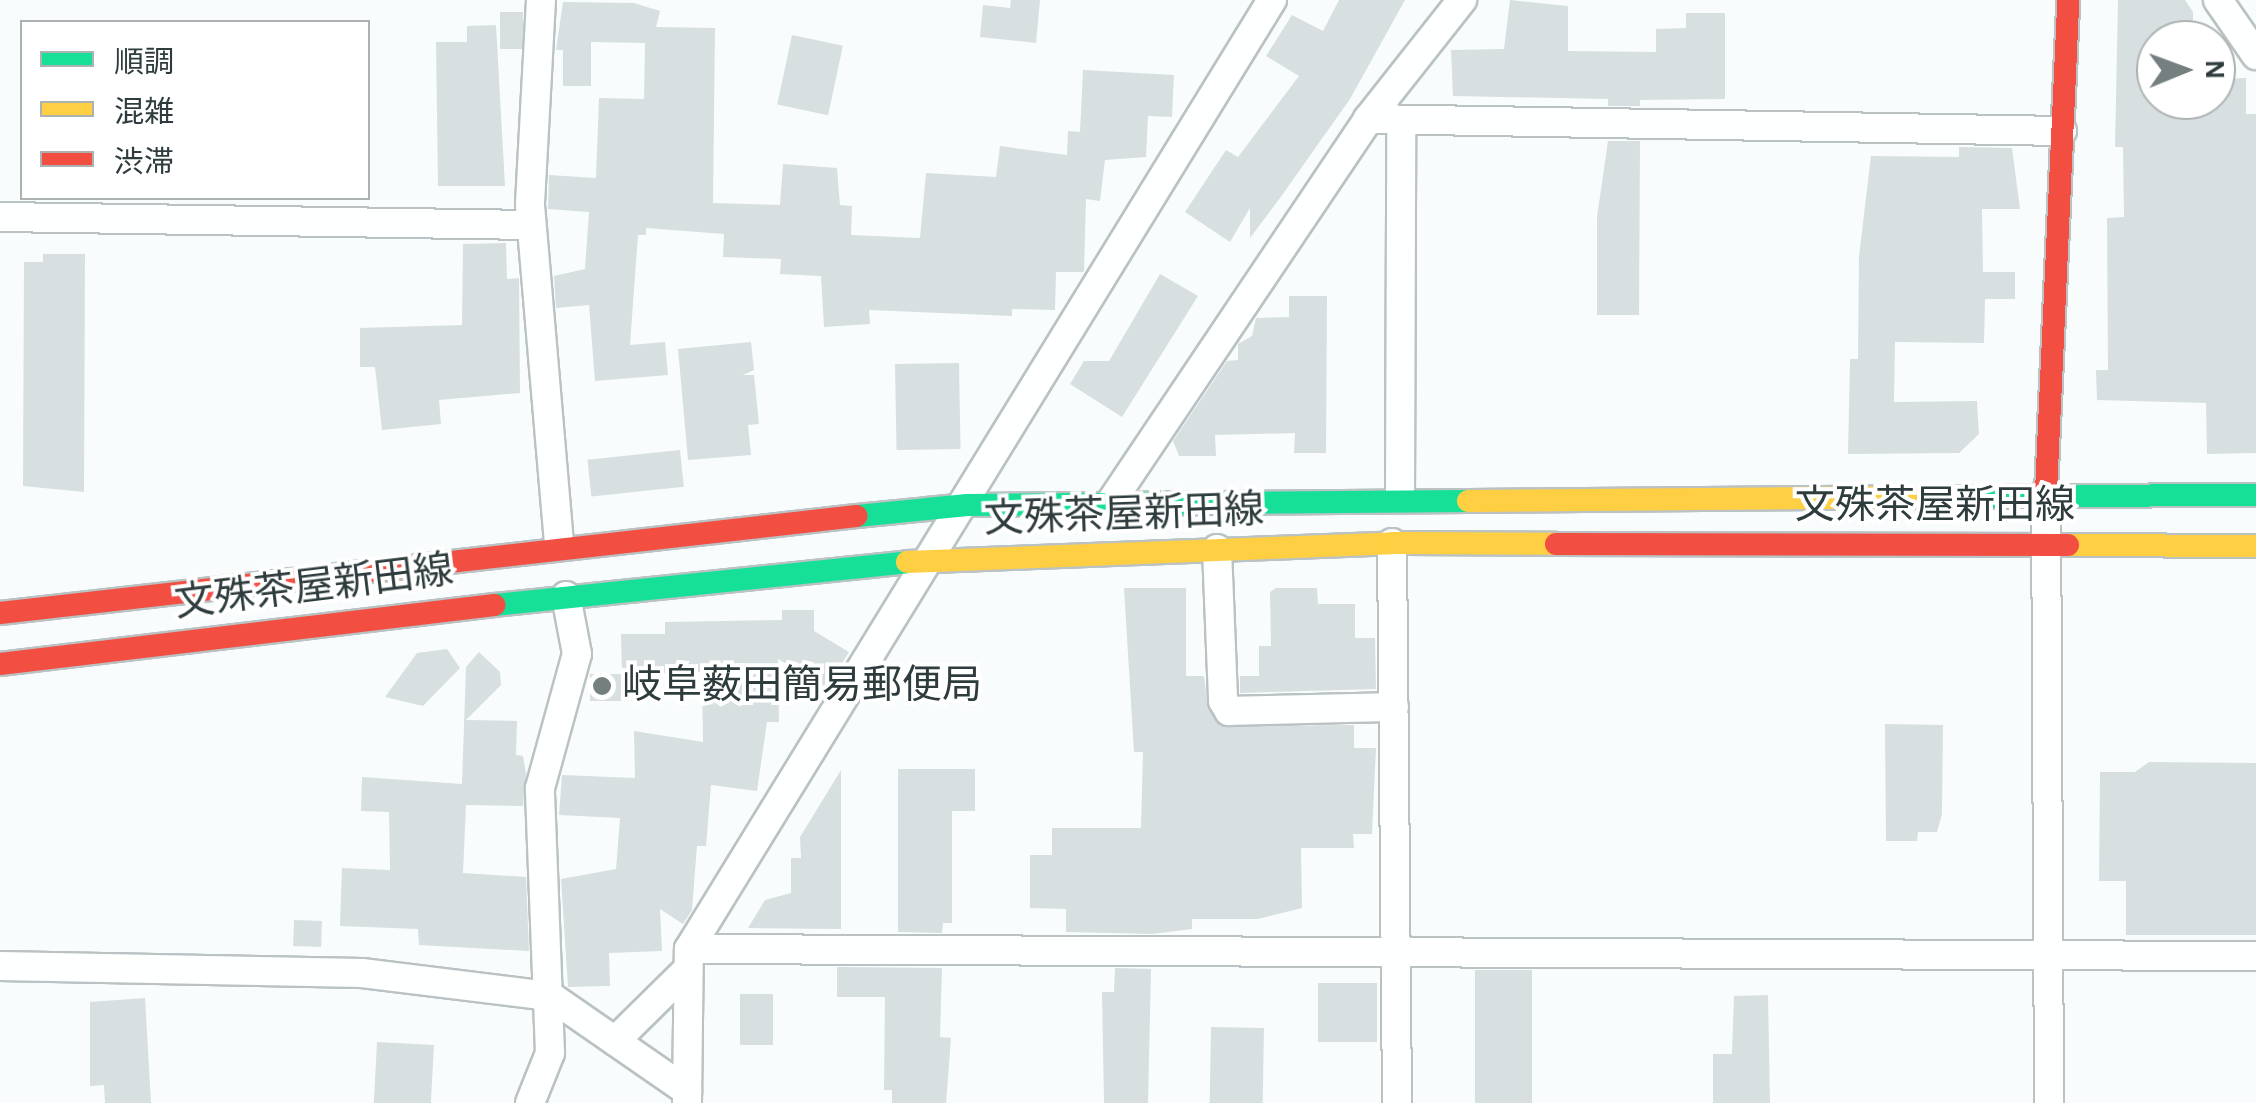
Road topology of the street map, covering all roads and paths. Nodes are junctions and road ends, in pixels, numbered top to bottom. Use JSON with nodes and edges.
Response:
{"nodes":[{"id":1,"x":541,"y":0,"type":"edge"},
{"id":2,"x":1272,"y":0,"type":"edge"},
{"id":3,"x":1462,"y":0,"type":"edge"},
{"id":4,"x":2068,"y":0,"type":"edge"},
{"id":5,"x":2218,"y":0,"type":"edge"},
{"id":6,"x":2256,"y":54,"type":"edge"},
{"id":7,"x":1368,"y":119,"type":"junction"},
{"id":8,"x":1401,"y":120,"type":"junction"},
{"id":9,"x":2062,"y":131,"type":"junction"},
{"id":10,"x":0,"y":217,"type":"edge"},
{"id":11,"x":531,"y":225,"type":"junction"},
{"id":12,"x":2046,"y":492,"type":"junction"},
{"id":13,"x":2256,"y":494,"type":"edge"},
{"id":14,"x":1400,"y":497,"type":"junction"},
{"id":15,"x":1110,"y":502,"type":"junction"},
{"id":16,"x":967,"y":506,"type":"junction"},
{"id":17,"x":1392,"y":543,"type":"junction"},
{"id":18,"x":2046,"y":544,"type":"junction"},
{"id":19,"x":559,"y":545,"type":"junction"},
{"id":20,"x":2256,"y":546,"type":"edge"},
{"id":21,"x":1217,"y":549,"type":"junction"},
{"id":22,"x":934,"y":559,"type":"junction"},
{"id":23,"x":566,"y":596,"type":"junction"},
{"id":24,"x":0,"y":612,"type":"edge"},
{"id":25,"x":0,"y":664,"type":"edge"},
{"id":26,"x":1394,"y":707,"type":"junction"},
{"id":27,"x":1398,"y":949,"type":"junction"},
{"id":28,"x":2049,"y":955,"type":"junction"},
{"id":29,"x":2256,"y":956,"type":"edge"},
{"id":30,"x":687,"y":961,"type":"junction"},
{"id":31,"x":0,"y":966,"type":"edge"},
{"id":32,"x":550,"y":996,"type":"junction"},
{"id":33,"x":616,"y":1042,"type":"junction"},
{"id":34,"x":687,"y":1097,"type":"edge"},
{"id":35,"x":530,"y":1103,"type":"edge"},
{"id":36,"x":1398,"y":1103,"type":"edge"},
{"id":37,"x":2049,"y":1103,"type":"edge"}],
"edges":[{"from":1,"to":11,"type":"street"},
{"from":2,"to":16,"type":"street"},
{"from":3,"to":7,"type":"street"},
{"from":4,"to":9,"type":"main road"},
{"from":5,"to":6,"type":"street"},
{"from":7,"to":8,"type":"street"},
{"from":7,"to":15,"type":"street"},
{"from":8,"to":9,"type":"street"},
{"from":8,"to":14,"type":"street"},
{"from":9,"to":12,"type":"main road"},
{"from":10,"to":11,"type":"street"},
{"from":11,"to":19,"type":"street"},
{"from":12,"to":13,"type":"main road","name":"文殊茶屋新田線"},
{"from":12,"to":14,"type":"main road","name":"文殊茶屋新田線"},
{"from":12,"to":18,"type":"street"},
{"from":14,"to":15,"type":"main road","name":"文殊茶屋新田線"},
{"from":15,"to":16,"type":"main road","name":"文殊茶屋新田線"},
{"from":16,"to":19,"type":"main road","name":"文殊茶屋新田線"},
{"from":16,"to":22,"type":"street"},
{"from":17,"to":18,"type":"main road","name":"文殊茶屋新田線"},
{"from":17,"to":21,"type":"main road","name":"文殊茶屋新田線"},
{"from":17,"to":26,"type":"street"},
{"from":18,"to":20,"type":"main road","name":"文殊茶屋新田線"},
{"from":18,"to":28,"type":"street"},
{"from":19,"to":24,"type":"main road","name":"文殊茶屋新田線"},
{"from":21,"to":22,"type":"main road","name":"文殊茶屋新田線"},
{"from":21,"to":26,"type":"street"},
{"from":22,"to":23,"type":"main road","name":"文殊茶屋新田線"},
{"from":22,"to":30,"type":"street"},
{"from":23,"to":25,"type":"main road","name":"文殊茶屋新田線"},
{"from":23,"to":32,"type":"street"},
{"from":26,"to":27,"type":"street"},
{"from":27,"to":28,"type":"street"},
{"from":27,"to":30,"type":"street"},
{"from":27,"to":36,"type":"street"},
{"from":28,"to":29,"type":"street"},
{"from":28,"to":37,"type":"street"},
{"from":30,"to":33,"type":"street"},
{"from":30,"to":34,"type":"street"},
{"from":31,"to":32,"type":"street"},
{"from":32,"to":33,"type":"street"},
{"from":32,"to":35,"type":"street"},
{"from":33,"to":34,"type":"street"}]}
